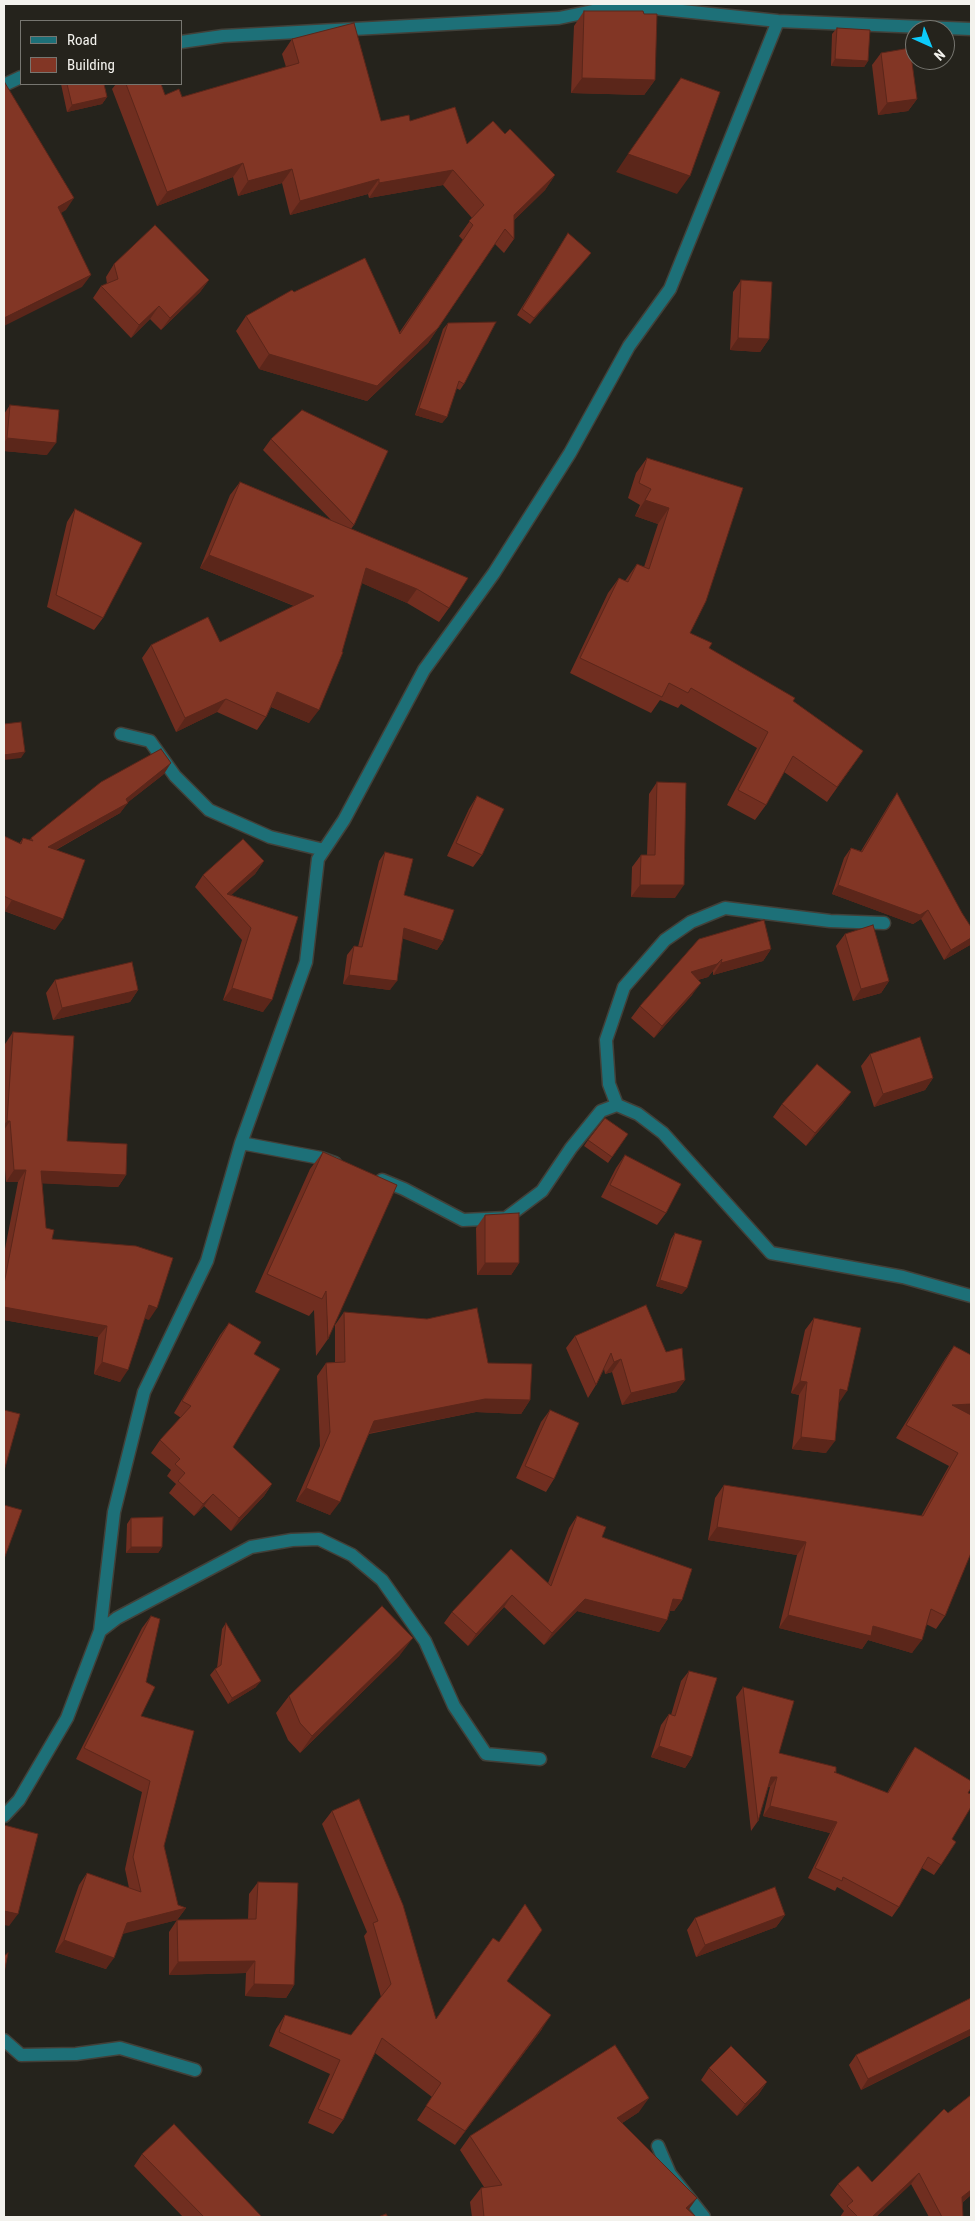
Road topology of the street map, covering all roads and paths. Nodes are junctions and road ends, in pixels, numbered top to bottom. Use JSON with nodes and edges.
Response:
{"nodes":[{"id":1,"x":652,"y":6,"type":"edge"},
{"id":2,"x":778,"y":21,"type":"junction"},
{"id":3,"x":971,"y":29,"type":"edge"},
{"id":4,"x":182,"y":42,"type":"edge"},
{"id":5,"x":20,"y":77,"type":"edge"},
{"id":6,"x":4,"y":85,"type":"edge"},
{"id":7,"x":121,"y":734,"type":"dead end"},
{"id":8,"x":324,"y":850,"type":"junction"},
{"id":9,"x":884,"y":923,"type":"dead end"},
{"id":10,"x":617,"y":1105,"type":"junction"},
{"id":11,"x":241,"y":1143,"type":"junction"},
{"id":12,"x":348,"y":1168,"type":"edge"},
{"id":13,"x":367,"y":1175,"type":"edge"},
{"id":14,"x":971,"y":1296,"type":"edge"},
{"id":15,"x":100,"y":1631,"type":"junction"},
{"id":16,"x":540,"y":1760,"type":"dead end"},
{"id":17,"x":4,"y":1816,"type":"edge"},
{"id":18,"x":4,"y":2040,"type":"edge"},
{"id":19,"x":195,"y":2070,"type":"dead end"},
{"id":20,"x":658,"y":2146,"type":"dead end"},
{"id":21,"x":704,"y":2217,"type":"edge"}],
"edges":[{"from":1,"to":2,"type":"street"},
{"from":1,"to":4,"type":"street"},
{"from":2,"to":3,"type":"street"},
{"from":2,"to":8,"type":"street"},
{"from":5,"to":6,"type":"street"},
{"from":7,"to":8,"type":"street"},
{"from":8,"to":11,"type":"street"},
{"from":9,"to":10,"type":"street"},
{"from":10,"to":13,"type":"street"},
{"from":10,"to":14,"type":"street"},
{"from":11,"to":12,"type":"street"},
{"from":11,"to":15,"type":"street"},
{"from":15,"to":16,"type":"street"},
{"from":15,"to":17,"type":"street"},
{"from":18,"to":19,"type":"street"},
{"from":20,"to":21,"type":"street"}]}
